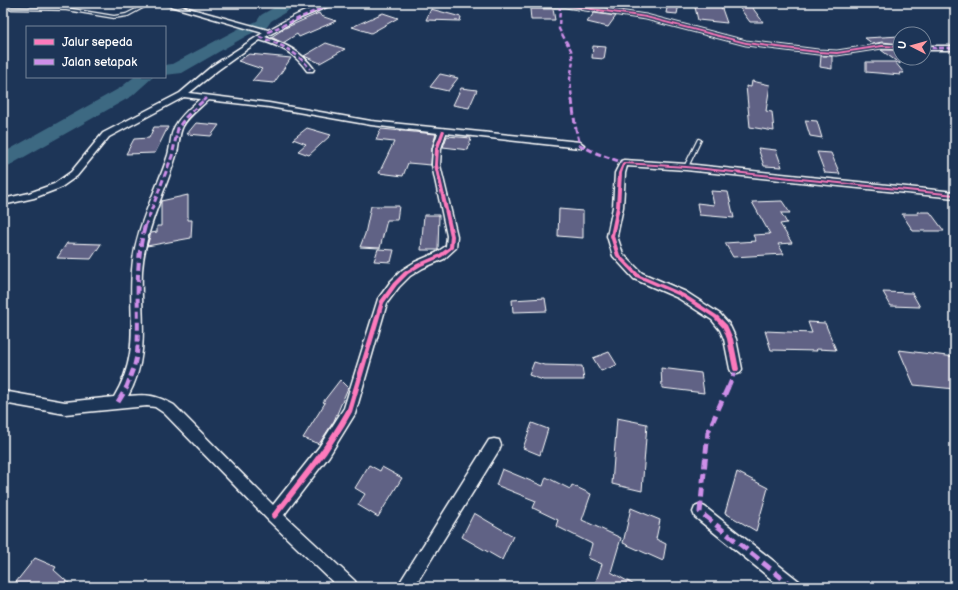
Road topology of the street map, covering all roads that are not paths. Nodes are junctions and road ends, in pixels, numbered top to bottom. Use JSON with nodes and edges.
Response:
{"nodes":[{"id":1,"x":150,"y":3,"type":"edge"},
{"id":2,"x":163,"y":3,"type":"edge"},
{"id":3,"x":333,"y":3,"type":"edge"},
{"id":4,"x":431,"y":3,"type":"edge"},
{"id":5,"x":3,"y":8,"type":"edge"},
{"id":6,"x":268,"y":32,"type":"junction"},
{"id":7,"x":259,"y":37,"type":"junction"},
{"id":8,"x":892,"y":47,"type":"edge"},
{"id":9,"x":932,"y":48,"type":"edge"},
{"id":10,"x":955,"y":48,"type":"edge"},
{"id":11,"x":310,"y":69,"type":"dead end"},
{"id":12,"x":183,"y":95,"type":"junction"},
{"id":13,"x":206,"y":98,"type":"junction"},
{"id":14,"x":443,"y":131,"type":"junction"},
{"id":15,"x":699,"y":140,"type":"dead end"},
{"id":16,"x":580,"y":145,"type":"dead end"},
{"id":17,"x":686,"y":167,"type":"junction"},
{"id":18,"x":955,"y":195,"type":"edge"},
{"id":19,"x":3,"y":202,"type":"edge"},
{"id":20,"x":736,"y":369,"type":"dead end"},
{"id":21,"x":3,"y":397,"type":"edge"},
{"id":22,"x":118,"y":402,"type":"junction"},
{"id":23,"x":494,"y":445,"type":"dead end"},
{"id":24,"x":700,"y":512,"type":"dead end"},
{"id":25,"x":274,"y":516,"type":"junction"},
{"id":26,"x":349,"y":587,"type":"edge"},
{"id":27,"x":405,"y":587,"type":"edge"},
{"id":28,"x":793,"y":587,"type":"edge"}],
"edges":[{"from":1,"to":5,"type":"lane"},
{"from":2,"to":6,"type":"street"},
{"from":3,"to":6,"type":"street"},
{"from":4,"to":8,"type":"street"},
{"from":6,"to":7,"type":"street"},
{"from":7,"to":11,"type":"street"},
{"from":7,"to":12,"type":"street"},
{"from":9,"to":10,"type":"street"},
{"from":12,"to":13,"type":"street"},
{"from":12,"to":19,"type":"street"},
{"from":13,"to":14,"type":"street"},
{"from":13,"to":22,"type":"street"},
{"from":14,"to":16,"type":"street"},
{"from":14,"to":25,"type":"street"},
{"from":15,"to":17,"type":"lane"},
{"from":17,"to":18,"type":"street"},
{"from":17,"to":20,"type":"street"},
{"from":21,"to":22,"type":"street"},
{"from":22,"to":25,"type":"street"},
{"from":23,"to":27,"type":"street"},
{"from":24,"to":28,"type":"street"},
{"from":25,"to":26,"type":"street"}]}
